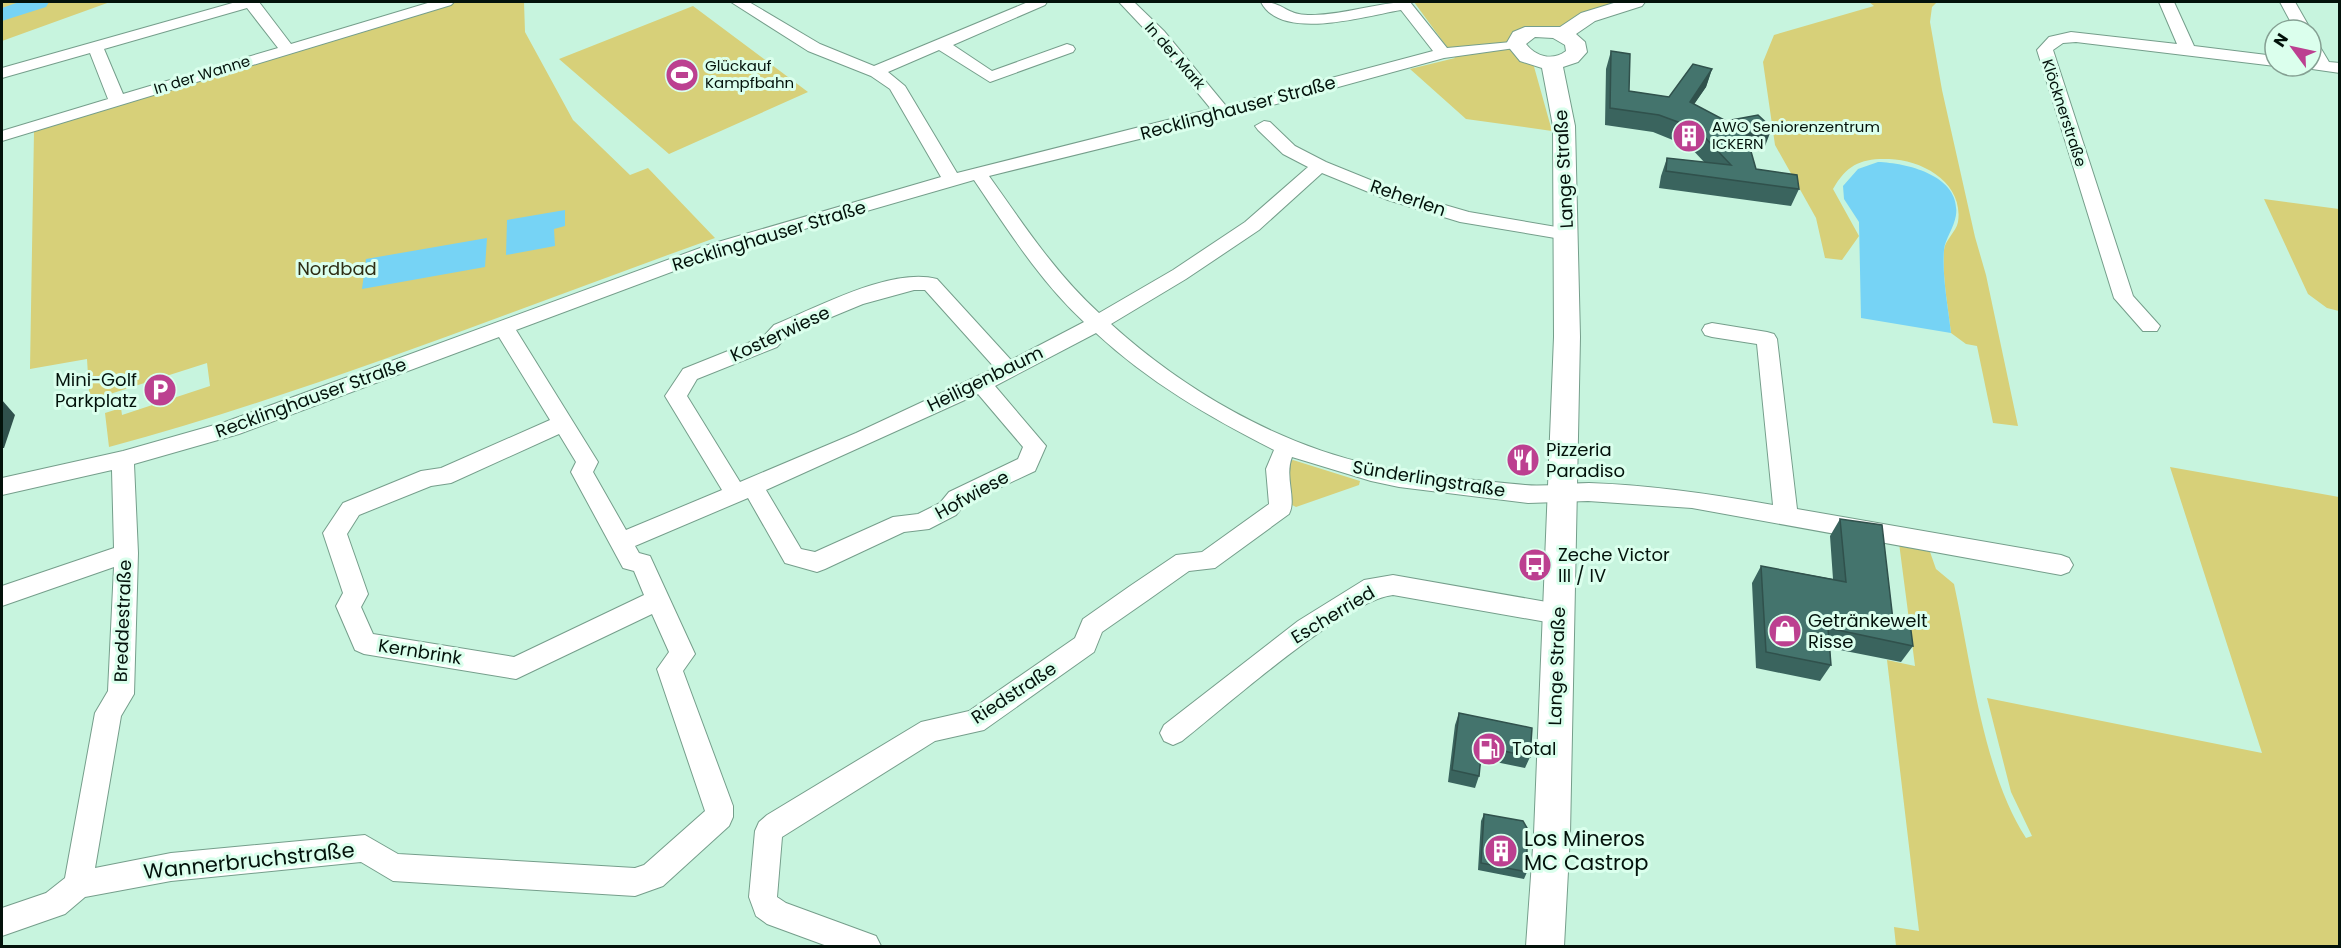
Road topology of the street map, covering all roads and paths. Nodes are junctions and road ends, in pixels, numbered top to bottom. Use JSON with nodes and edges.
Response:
{"nodes":[{"id":1,"x":251,"y":2,"type":"edge"},
{"id":2,"x":446,"y":2,"type":"edge"},
{"id":3,"x":739,"y":2,"type":"edge"},
{"id":4,"x":1040,"y":2,"type":"edge"},
{"id":5,"x":1126,"y":2,"type":"edge"},
{"id":6,"x":1268,"y":2,"type":"edge"},
{"id":7,"x":1586,"y":2,"type":"edge"},
{"id":8,"x":1635,"y":2,"type":"edge"},
{"id":9,"x":2167,"y":2,"type":"edge"},
{"id":10,"x":2288,"y":2,"type":"edge"},
{"id":11,"x":1403,"y":3,"type":"edge"},
{"id":12,"x":2297,"y":18,"type":"edge"},
{"id":13,"x":1557,"y":33,"type":"junction"},
{"id":14,"x":941,"y":44,"type":"junction"},
{"id":15,"x":1516,"y":44,"type":"junction"},
{"id":16,"x":95,"y":46,"type":"junction"},
{"id":17,"x":1067,"y":49,"type":"dead end"},
{"id":18,"x":287,"y":50,"type":"junction"},
{"id":19,"x":2188,"y":51,"type":"junction"},
{"id":20,"x":1443,"y":53,"type":"junction"},
{"id":21,"x":2263,"y":60,"type":"edge"},
{"id":22,"x":1551,"y":63,"type":"junction"},
{"id":23,"x":876,"y":71,"type":"junction"},
{"id":24,"x":2,"y":73,"type":"edge"},
{"id":25,"x":117,"y":101,"type":"junction"},
{"id":26,"x":1223,"y":113,"type":"junction"},
{"id":27,"x":1264,"y":126,"type":"dead end"},
{"id":28,"x":2,"y":136,"type":"edge"},
{"id":29,"x":1320,"y":166,"type":"junction"},
{"id":30,"x":979,"y":174,"type":"junction"},
{"id":31,"x":952,"y":180,"type":"junction"},
{"id":32,"x":1568,"y":234,"type":"junction"},
{"id":33,"x":1097,"y":324,"type":"junction"},
{"id":34,"x":2150,"y":326,"type":"dead end"},
{"id":35,"x":504,"y":328,"type":"junction"},
{"id":36,"x":1712,"y":330,"type":"dead end"},
{"id":37,"x":1008,"y":369,"type":"junction"},
{"id":38,"x":980,"y":383,"type":"junction"},
{"id":39,"x":563,"y":423,"type":"junction"},
{"id":40,"x":1287,"y":447,"type":"junction"},
{"id":41,"x":123,"y":459,"type":"junction"},
{"id":42,"x":2,"y":486,"type":"edge"},
{"id":43,"x":744,"y":490,"type":"junction"},
{"id":44,"x":1561,"y":493,"type":"junction"},
{"id":45,"x":1786,"y":516,"type":"junction"},
{"id":46,"x":620,"y":542,"type":"junction"},
{"id":47,"x":126,"y":553,"type":"junction"},
{"id":48,"x":2061,"y":565,"type":"dead end"},
{"id":49,"x":2,"y":596,"type":"edge"},
{"id":50,"x":660,"y":599,"type":"junction"},
{"id":51,"x":1558,"y":614,"type":"junction"},
{"id":52,"x":1173,"y":733,"type":"dead end"},
{"id":53,"x":78,"y":885,"type":"junction"},
{"id":54,"x":2,"y":922,"type":"edge"},
{"id":55,"x":866,"y":946,"type":"edge"},
{"id":56,"x":1545,"y":946,"type":"edge"}],
"edges":[{"from":1,"to":16,"type":"street"},
{"from":1,"to":18,"type":"street"},
{"from":2,"to":18,"type":"street","name":"In der Wanne"},
{"from":3,"to":23,"type":"street"},
{"from":4,"to":14,"type":"street"},
{"from":5,"to":26,"type":"street","name":"In der Mark"},
{"from":6,"to":11,"type":"street"},
{"from":7,"to":13,"type":"main road"},
{"from":8,"to":13,"type":"main road","name":"Recklinghauser Straße"},
{"from":9,"to":19,"type":"street"},
{"from":10,"to":12,"type":"street"},
{"from":11,"to":20,"type":"street"},
{"from":13,"to":15,"type":"main road","name":"Recklinghauser Straße"},
{"from":13,"to":22,"type":"main road"},
{"from":14,"to":17,"type":"street"},
{"from":14,"to":23,"type":"street"},
{"from":15,"to":20,"type":"street","name":"Recklinghauser Straße"},
{"from":15,"to":22,"type":"main road"},
{"from":16,"to":24,"type":"street"},
{"from":16,"to":25,"type":"street"},
{"from":18,"to":25,"type":"street","name":"In der Wanne"},
{"from":19,"to":21,"type":"street"},
{"from":19,"to":34,"type":"street","name":"Klöcknerstraße"},
{"from":20,"to":26,"type":"street","name":"Recklinghauser Straße"},
{"from":22,"to":32,"type":"main road","name":"Lange Straße"},
{"from":23,"to":31,"type":"street"},
{"from":25,"to":28,"type":"street","name":"In der Wanne"},
{"from":26,"to":30,"type":"street","name":"Recklinghauser Straße"},
{"from":27,"to":29,"type":"street","name":"Reherlen"},
{"from":29,"to":32,"type":"street","name":"Reherlen"},
{"from":29,"to":33,"type":"street","name":"Heiligenbaum"},
{"from":30,"to":31,"type":"street","name":"Recklinghauser Straße"},
{"from":30,"to":33,"type":"street","name":"Sünderlingstraße"},
{"from":31,"to":35,"type":"street","name":"Recklinghauser Straße"},
{"from":32,"to":44,"type":"main road","name":"Lange Straße"},
{"from":33,"to":37,"type":"street","name":"Heiligenbaum"},
{"from":33,"to":40,"type":"street","name":"Sünderlingstraße"},
{"from":35,"to":39,"type":"street"},
{"from":35,"to":41,"type":"street","name":"Recklinghauser Straße"},
{"from":36,"to":45,"type":"street"},
{"from":37,"to":38,"type":"street","name":"Heiligenbaum"},
{"from":37,"to":43,"type":"street","name":"Kosterwiese"},
{"from":38,"to":43,"type":"street","name":"Heiligenbaum"},
{"from":38,"to":43,"type":"street","name":"Hofwiese"},
{"from":39,"to":46,"type":"street"},
{"from":39,"to":50,"type":"street","name":"Kernbrink"},
{"from":40,"to":44,"type":"street","name":"Sünderlingstraße"},
{"from":40,"to":55,"type":"street","name":"Riedstraße"},
{"from":41,"to":42,"type":"street","name":"Recklinghauser Straße"},
{"from":41,"to":47,"type":"street","name":"Breddestraße"},
{"from":43,"to":46,"type":"street","name":"Heiligenbaum"},
{"from":44,"to":45,"type":"street"},
{"from":44,"to":51,"type":"main road","name":"Lange Straße"},
{"from":45,"to":48,"type":"street"},
{"from":46,"to":50,"type":"street"},
{"from":47,"to":49,"type":"street"},
{"from":47,"to":53,"type":"street","name":"Breddestraße"},
{"from":50,"to":53,"type":"street","name":"Wannerbruchstraße"},
{"from":51,"to":52,"type":"street","name":"Escherried"},
{"from":51,"to":56,"type":"main road","name":"Lange Straße"},
{"from":53,"to":54,"type":"street","name":"Wannerbruchstraße"}]}
